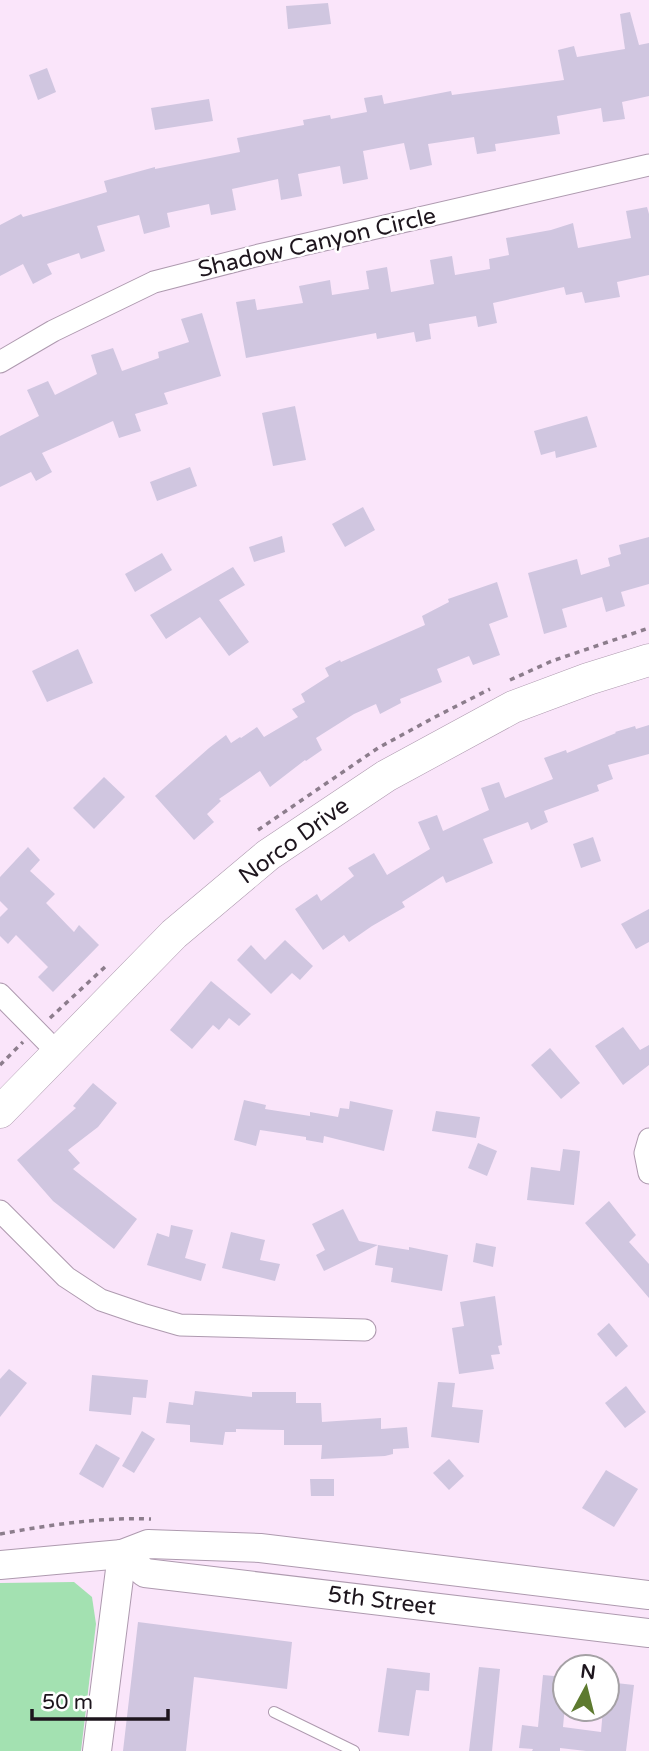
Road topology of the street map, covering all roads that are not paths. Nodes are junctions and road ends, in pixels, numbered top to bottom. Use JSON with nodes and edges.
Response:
{"nodes":[{"id":1,"x":649,"y":165,"type":"edge"},
{"id":2,"x":0,"y":362,"type":"edge"},
{"id":3,"x":649,"y":660,"type":"edge"},
{"id":4,"x":0,"y":995,"type":"edge"},
{"id":5,"x":57,"y":1052,"type":"junction"},
{"id":6,"x":0,"y":1112,"type":"edge"},
{"id":7,"x":0,"y":1211,"type":"edge"},
{"id":8,"x":365,"y":1330,"type":"dead end"},
{"id":9,"x":122,"y":1554,"type":"junction"},
{"id":10,"x":0,"y":1565,"type":"edge"},
{"id":11,"x":649,"y":1595,"type":"edge"},
{"id":12,"x":649,"y":1633,"type":"edge"},
{"id":13,"x":274,"y":1712,"type":"dead end"},
{"id":14,"x":97,"y":1751,"type":"edge"},
{"id":15,"x":354,"y":1751,"type":"edge"}],
"edges":[{"from":1,"to":2,"type":"street","name":"Shadow Canyon Circle"},
{"from":3,"to":5,"type":"main road","name":"Norco Drive"},
{"from":4,"to":5,"type":"street"},
{"from":5,"to":6,"type":"main road","name":"Norco Drive"},
{"from":7,"to":8,"type":"street"},
{"from":9,"to":10,"type":"street","name":"5th Street"},
{"from":9,"to":11,"type":"street","name":"5th Street"},
{"from":9,"to":12,"type":"street","name":"5th Street"},
{"from":9,"to":14,"type":"street"},
{"from":13,"to":15,"type":"lane"}]}
